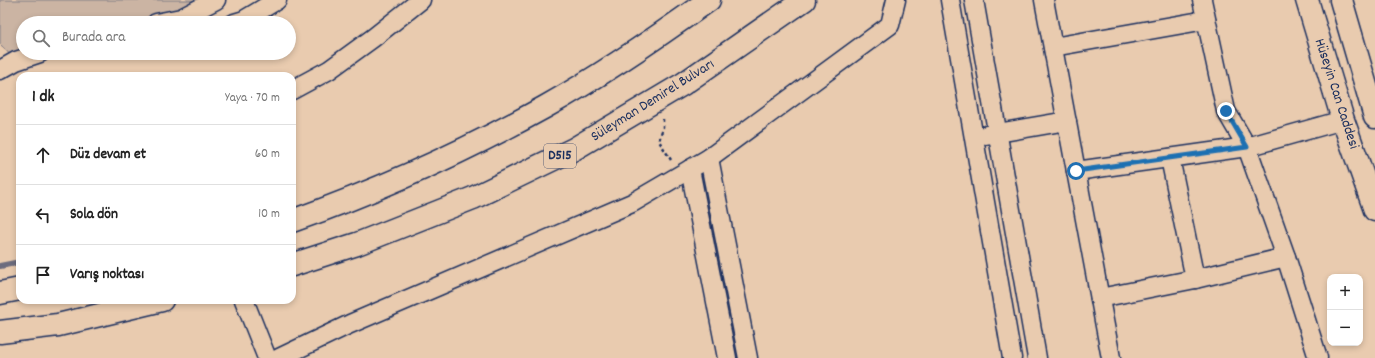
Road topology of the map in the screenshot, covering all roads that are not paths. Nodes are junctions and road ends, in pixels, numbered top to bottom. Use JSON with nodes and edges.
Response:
{"nodes":[{"id":1,"x":216,"y":0,"type":"edge"},
{"id":2,"x":277,"y":0,"type":"edge"},
{"id":3,"x":421,"y":0,"type":"edge"},
{"id":4,"x":709,"y":0,"type":"edge"},
{"id":5,"x":804,"y":0,"type":"edge"},
{"id":6,"x":896,"y":0,"type":"edge"},
{"id":7,"x":950,"y":0,"type":"edge"},
{"id":8,"x":974,"y":0,"type":"edge"},
{"id":9,"x":1044,"y":0,"type":"edge"},
{"id":10,"x":1202,"y":0,"type":"edge"},
{"id":11,"x":1307,"y":0,"type":"edge"},
{"id":12,"x":1341,"y":0,"type":"edge"},
{"id":13,"x":195,"y":16,"type":"edge"},
{"id":14,"x":251,"y":16,"type":"edge"},
{"id":15,"x":1206,"y":20,"type":"junction"},
{"id":16,"x":1053,"y":47,"type":"junction"},
{"id":17,"x":19,"y":60,"type":"edge"},
{"id":18,"x":0,"y":70,"type":"edge"},
{"id":19,"x":296,"y":88,"type":"edge"},
{"id":20,"x":1375,"y":117,"type":"edge"},
{"id":21,"x":1343,"y":120,"type":"junction"},
{"id":22,"x":1067,"y":121,"type":"junction"},
{"id":23,"x":997,"y":132,"type":"junction"},
{"id":24,"x":974,"y":138,"type":"junction"},
{"id":25,"x":1247,"y":147,"type":"junction"},
{"id":26,"x":709,"y":158,"type":"junction"},
{"id":27,"x":1170,"y":158,"type":"junction"},
{"id":28,"x":690,"y":169,"type":"junction"},
{"id":29,"x":1076,"y":171,"type":"junction"},
{"id":30,"x":1375,"y":210,"type":"edge"},
{"id":31,"x":296,"y":220,"type":"edge"},
{"id":32,"x":1286,"y":258,"type":"junction"},
{"id":33,"x":296,"y":264,"type":"edge"},
{"id":34,"x":1195,"y":279,"type":"junction"},
{"id":35,"x":16,"y":290,"type":"edge"},
{"id":36,"x":0,"y":293,"type":"edge"},
{"id":37,"x":1100,"y":298,"type":"junction"},
{"id":38,"x":145,"y":304,"type":"edge"},
{"id":39,"x":246,"y":304,"type":"edge"},
{"id":40,"x":0,"y":332,"type":"edge"},
{"id":41,"x":267,"y":358,"type":"edge"},
{"id":42,"x":279,"y":358,"type":"edge"},
{"id":43,"x":727,"y":358,"type":"edge"},
{"id":44,"x":748,"y":358,"type":"edge"},
{"id":45,"x":1012,"y":358,"type":"edge"},
{"id":46,"x":1037,"y":358,"type":"edge"},
{"id":47,"x":1111,"y":358,"type":"edge"},
{"id":48,"x":1318,"y":358,"type":"edge"}],
"edges":[{"from":1,"to":13,"type":"street"},
{"from":2,"to":14,"type":"street"},
{"from":3,"to":19,"type":"street"},
{"from":4,"to":31,"type":"main road"},
{"from":5,"to":33,"type":"main road","name":"Süleyman Demirel Bulvarı","number":"D515"},
{"from":6,"to":26,"type":"street"},
{"from":7,"to":24,"type":"street"},
{"from":8,"to":23,"type":"street"},
{"from":9,"to":16,"type":"street"},
{"from":10,"to":15,"type":"street"},
{"from":11,"to":21,"type":"main road","name":"Hüseyin Can Caddesi"},
{"from":12,"to":20,"type":"main road","name":"Hüseyin Can Caddesi"},
{"from":15,"to":16,"type":"street"},
{"from":15,"to":25,"type":"street"},
{"from":16,"to":22,"type":"street"},
{"from":17,"to":18,"type":"street"},
{"from":21,"to":25,"type":"street"},
{"from":21,"to":30,"type":"main road","name":"Hüseyin Can Caddesi"},
{"from":22,"to":23,"type":"street"},
{"from":22,"to":29,"type":"street"},
{"from":23,"to":24,"type":"street"},
{"from":23,"to":46,"type":"street"},
{"from":24,"to":45,"type":"street"},
{"from":25,"to":27,"type":"street"},
{"from":25,"to":32,"type":"street"},
{"from":26,"to":28,"type":"street"},
{"from":26,"to":44,"type":"street"},
{"from":27,"to":29,"type":"street"},
{"from":27,"to":34,"type":"street"},
{"from":28,"to":42,"type":"street"},
{"from":28,"to":43,"type":"street"},
{"from":29,"to":37,"type":"street"},
{"from":32,"to":34,"type":"street"},
{"from":32,"to":48,"type":"street"},
{"from":34,"to":37,"type":"street"},
{"from":35,"to":36,"type":"main road"},
{"from":37,"to":47,"type":"street"},
{"from":38,"to":40,"type":"main road"},
{"from":39,"to":41,"type":"street"}]}
